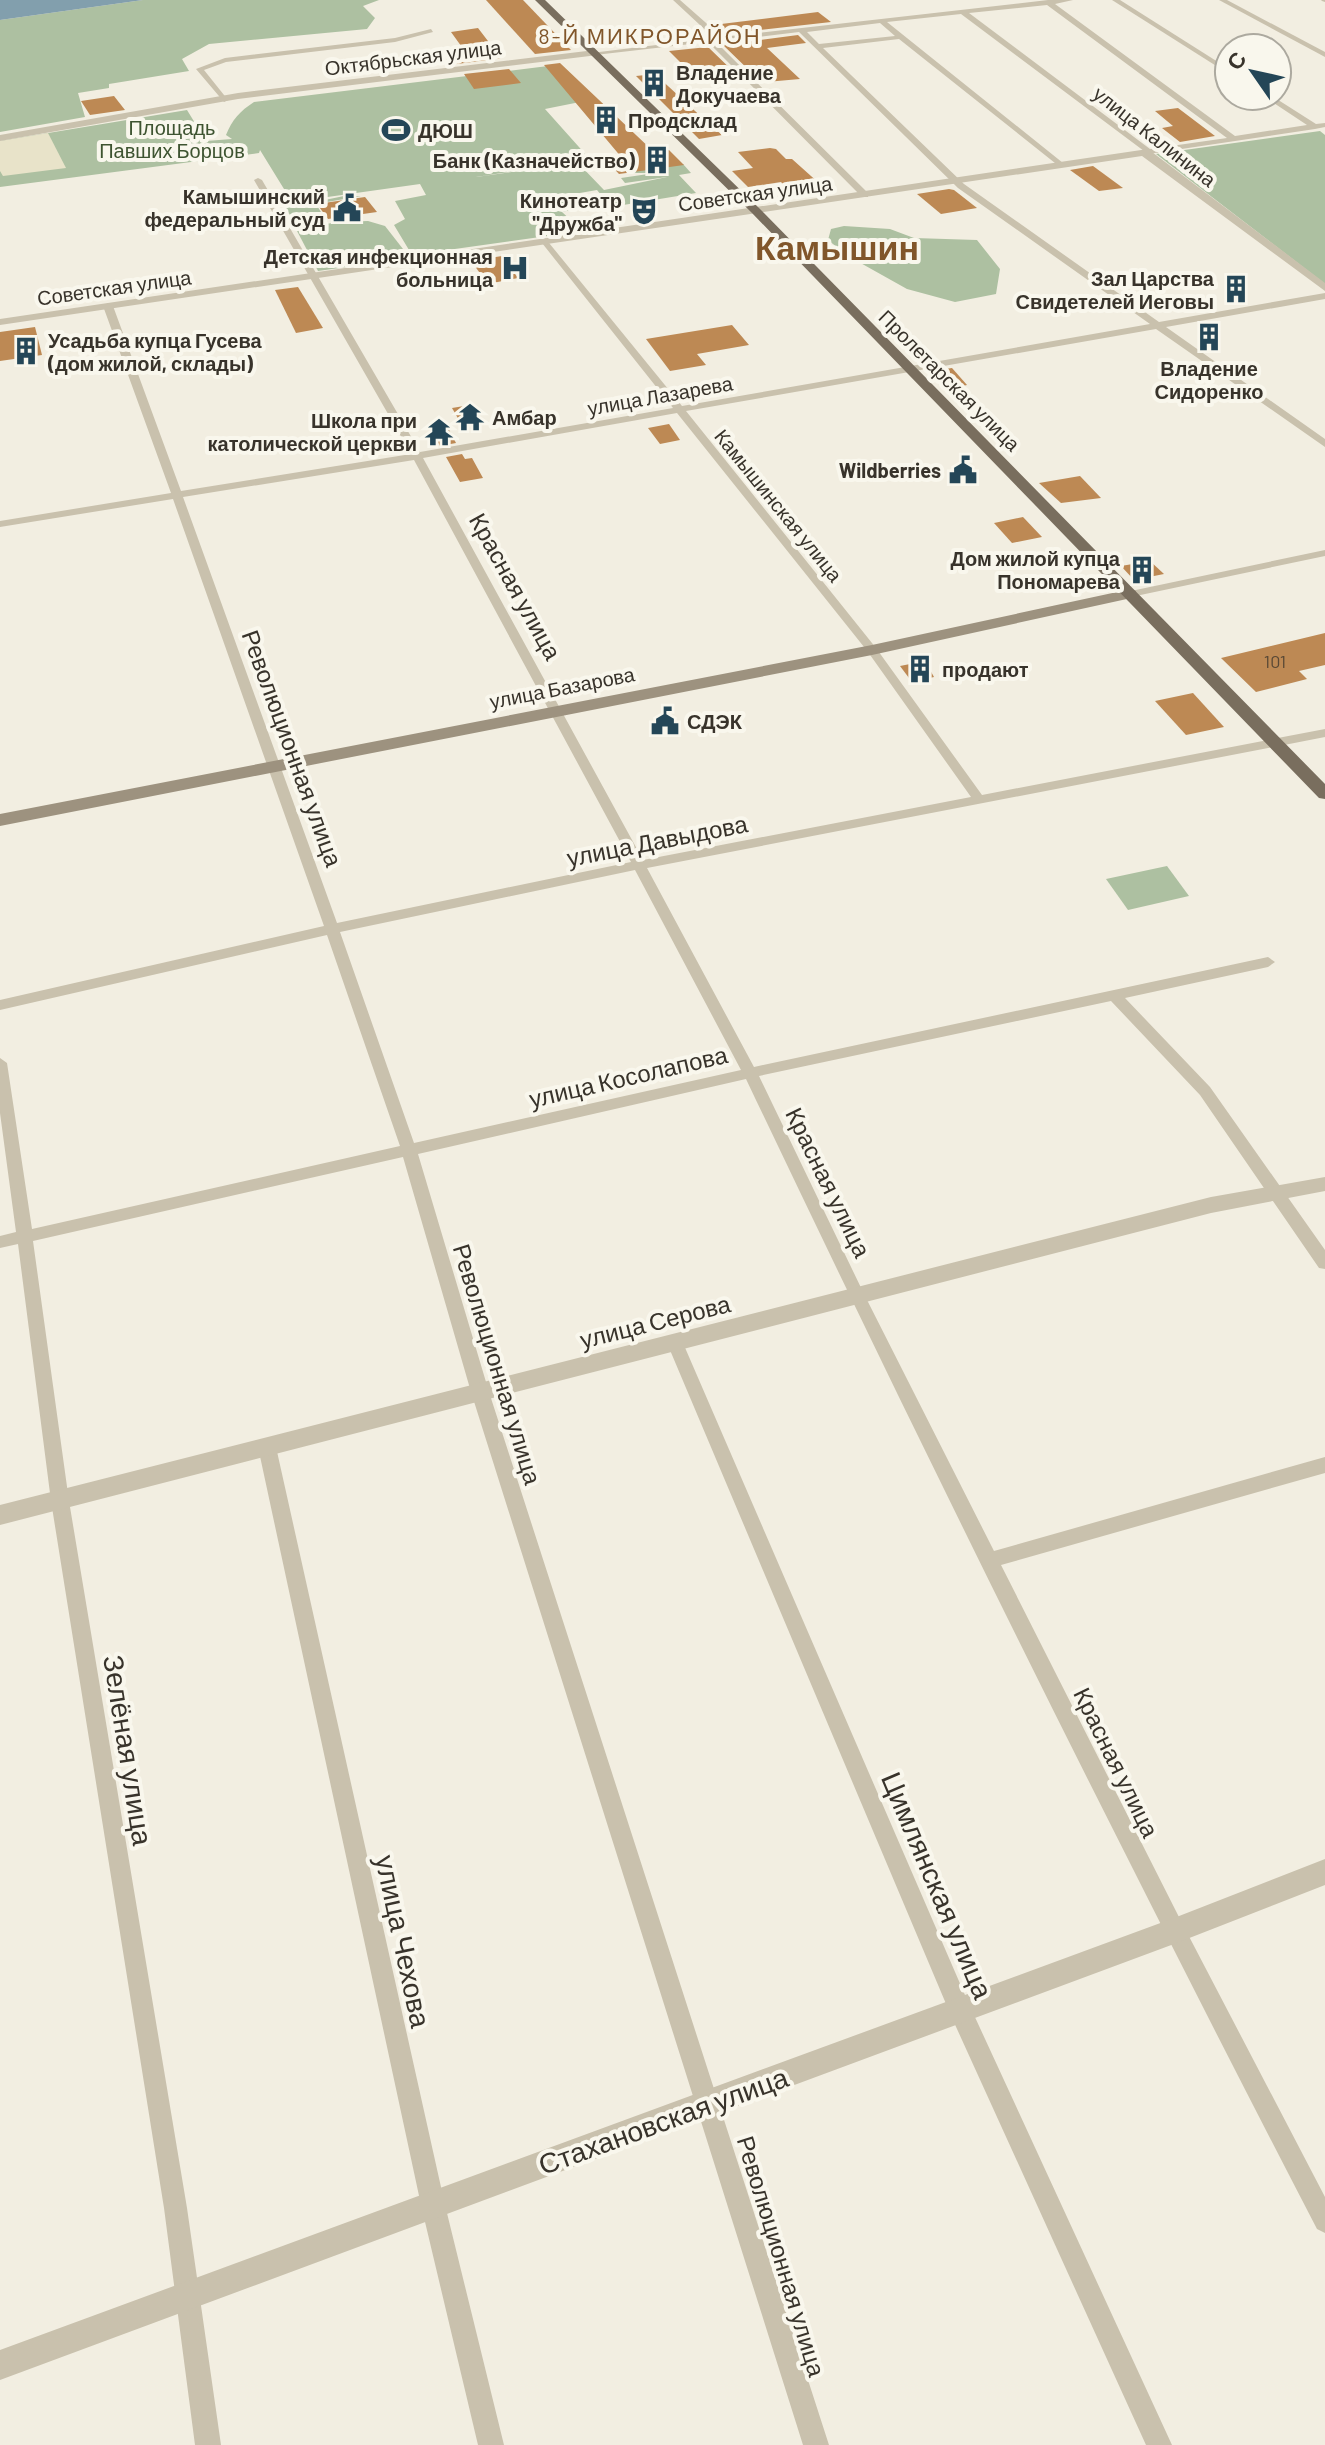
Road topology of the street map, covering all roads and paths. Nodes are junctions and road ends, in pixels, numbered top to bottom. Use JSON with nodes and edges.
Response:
{"nodes":[{"id":1,"x":540,"y":0,"type":"edge"},
{"id":2,"x":676,"y":0,"type":"edge"},
{"id":3,"x":1070,"y":0,"type":"edge"},
{"id":4,"x":1115,"y":0,"type":"edge"},
{"id":5,"x":1222,"y":0,"type":"edge"},
{"id":6,"x":1048,"y":2,"type":"junction"},
{"id":7,"x":963,"y":12,"type":"junction"},
{"id":8,"x":881,"y":21,"type":"junction"},
{"id":9,"x":801,"y":30,"type":"junction"},
{"id":10,"x":431,"y":31,"type":"dead end"},
{"id":11,"x":901,"y":37,"type":"junction"},
{"id":12,"x":721,"y":40,"type":"junction"},
{"id":13,"x":711,"y":41,"type":"junction"},
{"id":14,"x":817,"y":46,"type":"junction"},
{"id":15,"x":595,"y":53,"type":"junction"},
{"id":16,"x":1325,"y":55,"type":"edge"},
{"id":17,"x":1213,"y":62,"type":"edge"},
{"id":18,"x":224,"y":100,"type":"junction"},
{"id":19,"x":1292,"y":112,"type":"edge"},
{"id":20,"x":1325,"y":125,"type":"edge"},
{"id":21,"x":1315,"y":127,"type":"junction"},
{"id":22,"x":0,"y":138,"type":"edge"},
{"id":23,"x":1234,"y":139,"type":"junction"},
{"id":24,"x":1148,"y":152,"type":"junction"},
{"id":25,"x":1060,"y":165,"type":"junction"},
{"id":26,"x":258,"y":180,"type":"dead end"},
{"id":27,"x":956,"y":181,"type":"junction"},
{"id":28,"x":865,"y":195,"type":"junction"},
{"id":29,"x":756,"y":211,"type":"junction"},
{"id":30,"x":545,"y":241,"type":"junction"},
{"id":31,"x":315,"y":275,"type":"junction"},
{"id":32,"x":1325,"y":288,"type":"edge"},
{"id":33,"x":1325,"y":296,"type":"edge"},
{"id":34,"x":108,"y":306,"type":"junction"},
{"id":35,"x":0,"y":322,"type":"edge"},
{"id":36,"x":1160,"y":325,"type":"junction"},
{"id":37,"x":908,"y":370,"type":"junction"},
{"id":38,"x":680,"y":410,"type":"junction"},
{"id":39,"x":1325,"y":444,"type":"edge"},
{"id":40,"x":417,"y":456,"type":"junction"},
{"id":41,"x":175,"y":494,"type":"junction"},
{"id":42,"x":0,"y":524,"type":"edge"},
{"id":43,"x":1325,"y":553,"type":"edge"},
{"id":44,"x":1131,"y":594,"type":"junction"},
{"id":45,"x":872,"y":650,"type":"junction"},
{"id":46,"x":557,"y":711,"type":"junction"},
{"id":47,"x":1325,"y":733,"type":"edge"},
{"id":48,"x":1276,"y":744,"type":"junction"},
{"id":49,"x":275,"y":766,"type":"junction"},
{"id":50,"x":1325,"y":794,"type":"edge"},
{"id":51,"x":978,"y":798,"type":"junction"},
{"id":52,"x":0,"y":820,"type":"edge"},
{"id":53,"x":639,"y":865,"type":"junction"},
{"id":54,"x":332,"y":929,"type":"junction"},
{"id":55,"x":1268,"y":962,"type":"dead end"},
{"id":56,"x":1114,"y":995,"type":"junction"},
{"id":57,"x":0,"y":1005,"type":"edge"},
{"id":58,"x":0,"y":1063,"type":"edge"},
{"id":59,"x":750,"y":1073,"type":"junction"},
{"id":60,"x":409,"y":1151,"type":"junction"},
{"id":61,"x":1325,"y":1184,"type":"edge"},
{"id":62,"x":1277,"y":1193,"type":"junction"},
{"id":63,"x":27,"y":1236,"type":"junction"},
{"id":64,"x":0,"y":1242,"type":"edge"},
{"id":65,"x":1325,"y":1263,"type":"edge"},
{"id":66,"x":857,"y":1296,"type":"junction"},
{"id":67,"x":675,"y":1343,"type":"junction"},
{"id":68,"x":480,"y":1392,"type":"junction"},
{"id":69,"x":267,"y":1447,"type":"junction"},
{"id":70,"x":1325,"y":1465,"type":"edge"},
{"id":71,"x":60,"y":1500,"type":"junction"},
{"id":72,"x":0,"y":1515,"type":"edge"},
{"id":73,"x":990,"y":1560,"type":"junction"},
{"id":74,"x":1325,"y":1872,"type":"edge"},
{"id":75,"x":1174,"y":1931,"type":"junction"},
{"id":76,"x":960,"y":2010,"type":"junction"},
{"id":77,"x":709,"y":2103,"type":"junction"},
{"id":78,"x":433,"y":2205,"type":"junction"},
{"id":79,"x":1325,"y":2221,"type":"edge"},
{"id":80,"x":190,"y":2294,"type":"junction"},
{"id":81,"x":0,"y":2365,"type":"edge"},
{"id":82,"x":208,"y":2445,"type":"edge"},
{"id":83,"x":491,"y":2445,"type":"edge"},
{"id":84,"x":816,"y":2445,"type":"edge"},
{"id":85,"x":1159,"y":2445,"type":"edge"}],
"edges":[{"from":1,"to":15,"type":"main road","name":"Пролетарская улица"},
{"from":2,"to":12,"type":"street"},
{"from":3,"to":6,"type":"street","name":"Октябрьская улица"},
{"from":4,"to":17,"type":"street"},
{"from":5,"to":16,"type":"street"},
{"from":6,"to":7,"type":"street","name":"Октябрьская улица"},
{"from":6,"to":23,"type":"street"},
{"from":7,"to":8,"type":"street","name":"Октябрьская улица"},
{"from":7,"to":24,"type":"street","name":"улица Калинина"},
{"from":8,"to":9,"type":"street","name":"Октябрьская улица"},
{"from":8,"to":11,"type":"street"},
{"from":9,"to":12,"type":"street","name":"Октябрьская улица"},
{"from":9,"to":14,"type":"street"},
{"from":10,"to":18,"type":"street"},
{"from":11,"to":14,"type":"street"},
{"from":11,"to":25,"type":"street"},
{"from":12,"to":13,"type":"street","name":"Октябрьская улица"},
{"from":13,"to":15,"type":"street","name":"Октябрьская улица"},
{"from":13,"to":28,"type":"street"},
{"from":14,"to":27,"type":"street"},
{"from":15,"to":18,"type":"street","name":"Октябрьская улица"},
{"from":15,"to":29,"type":"main road","name":"Пролетарская улица"},
{"from":18,"to":22,"type":"street","name":"Октябрьская улица"},
{"from":19,"to":21,"type":"street"},
{"from":20,"to":21,"type":"street","name":"Советская улица"},
{"from":21,"to":23,"type":"street","name":"Советская улица"},
{"from":23,"to":24,"type":"street","name":"Советская улица"},
{"from":24,"to":25,"type":"street","name":"Советская улица"},
{"from":24,"to":32,"type":"street","name":"улица Калинина"},
{"from":25,"to":27,"type":"street","name":"Советская улица"},
{"from":26,"to":31,"type":"street","name":"Красная улица"},
{"from":27,"to":28,"type":"street","name":"Советская улица"},
{"from":27,"to":36,"type":"street"},
{"from":28,"to":29,"type":"street","name":"Советская улица"},
{"from":29,"to":30,"type":"street","name":"Советская улица"},
{"from":29,"to":37,"type":"main road","name":"Пролетарская улица"},
{"from":30,"to":31,"type":"street","name":"Советская улица"},
{"from":30,"to":38,"type":"street","name":"Камышинская улица"},
{"from":31,"to":34,"type":"street","name":"Советская улица"},
{"from":31,"to":40,"type":"street","name":"Красная улица"},
{"from":33,"to":36,"type":"street","name":"улица Лазарева"},
{"from":34,"to":35,"type":"street","name":"Советская улица"},
{"from":34,"to":41,"type":"street","name":"Революционная улица"},
{"from":36,"to":37,"type":"street","name":"улица Лазарева"},
{"from":36,"to":39,"type":"street"},
{"from":37,"to":38,"type":"street","name":"улица Лазарева"},
{"from":37,"to":44,"type":"main road","name":"Пролетарская улица"},
{"from":38,"to":40,"type":"street","name":"улица Лазарева"},
{"from":38,"to":45,"type":"street","name":"Камышинская улица"},
{"from":40,"to":41,"type":"street","name":"улица Лазарева"},
{"from":40,"to":46,"type":"street","name":"Красная улица"},
{"from":41,"to":42,"type":"street","name":"улица Лазарева"},
{"from":41,"to":49,"type":"street","name":"Революционная улица"},
{"from":43,"to":44,"type":"street"},
{"from":44,"to":45,"type":"main road","name":"улица Базарова"},
{"from":44,"to":48,"type":"main road","name":"Пролетарская улица"},
{"from":45,"to":46,"type":"main road","name":"улица Базарова"},
{"from":45,"to":51,"type":"street","name":"Камышинская улица"},
{"from":46,"to":49,"type":"main road","name":"улица Базарова"},
{"from":46,"to":53,"type":"street","name":"Красная улица"},
{"from":47,"to":48,"type":"street","name":"улица Давыдова"},
{"from":48,"to":50,"type":"main road","name":"Пролетарская улица"},
{"from":48,"to":51,"type":"street","name":"улица Давыдова"},
{"from":49,"to":52,"type":"main road","name":"улица Базарова"},
{"from":49,"to":54,"type":"street","name":"Революционная улица"},
{"from":51,"to":53,"type":"street","name":"улица Давыдова"},
{"from":53,"to":54,"type":"street","name":"улица Давыдова"},
{"from":53,"to":59,"type":"street","name":"Красная улица"},
{"from":54,"to":57,"type":"street","name":"улица Давыдова"},
{"from":54,"to":60,"type":"street","name":"Революционная улица"},
{"from":55,"to":56,"type":"street","name":"улица Косолапова"},
{"from":56,"to":59,"type":"street","name":"улица Косолапова"},
{"from":56,"to":62,"type":"street"},
{"from":58,"to":63,"type":"street","name":"Зелёная улица"},
{"from":59,"to":60,"type":"street","name":"улица Косолапова"},
{"from":59,"to":66,"type":"street","name":"Красная улица"},
{"from":60,"to":63,"type":"street","name":"улица Косолапова"},
{"from":60,"to":68,"type":"street","name":"Революционная улица"},
{"from":61,"to":62,"type":"street","name":"улица Серова"},
{"from":62,"to":65,"type":"street"},
{"from":62,"to":66,"type":"street","name":"улица Серова"},
{"from":63,"to":64,"type":"street","name":"улица Косолапова"},
{"from":63,"to":71,"type":"street","name":"Зелёная улица"},
{"from":66,"to":67,"type":"street","name":"улица Серова"},
{"from":66,"to":73,"type":"street","name":"Красная улица"},
{"from":67,"to":68,"type":"street","name":"улица Серова"},
{"from":67,"to":76,"type":"street","name":"Цимлянская улица"},
{"from":68,"to":69,"type":"street","name":"улица Серова"},
{"from":68,"to":77,"type":"street","name":"Революционная улица"},
{"from":69,"to":71,"type":"street","name":"улица Серова"},
{"from":69,"to":78,"type":"street","name":"улица Чехова"},
{"from":70,"to":73,"type":"street"},
{"from":71,"to":72,"type":"street","name":"улица Серова"},
{"from":71,"to":80,"type":"street","name":"Зелёная улица"},
{"from":73,"to":75,"type":"street","name":"Красная улица"},
{"from":74,"to":75,"type":"street","name":"Стахановская улица"},
{"from":75,"to":76,"type":"street","name":"Стахановская улица"},
{"from":75,"to":79,"type":"street","name":"Красная улица"},
{"from":76,"to":77,"type":"street","name":"Стахановская улица"},
{"from":76,"to":85,"type":"street","name":"Цимлянская улица"},
{"from":77,"to":78,"type":"street","name":"Стахановская улица"},
{"from":77,"to":84,"type":"street","name":"Революционная улица"},
{"from":78,"to":80,"type":"street","name":"Стахановская улица"},
{"from":78,"to":83,"type":"street","name":"улица Чехова"},
{"from":80,"to":81,"type":"street","name":"Стахановская улица"},
{"from":80,"to":82,"type":"street","name":"Зелёная улица"}]}
